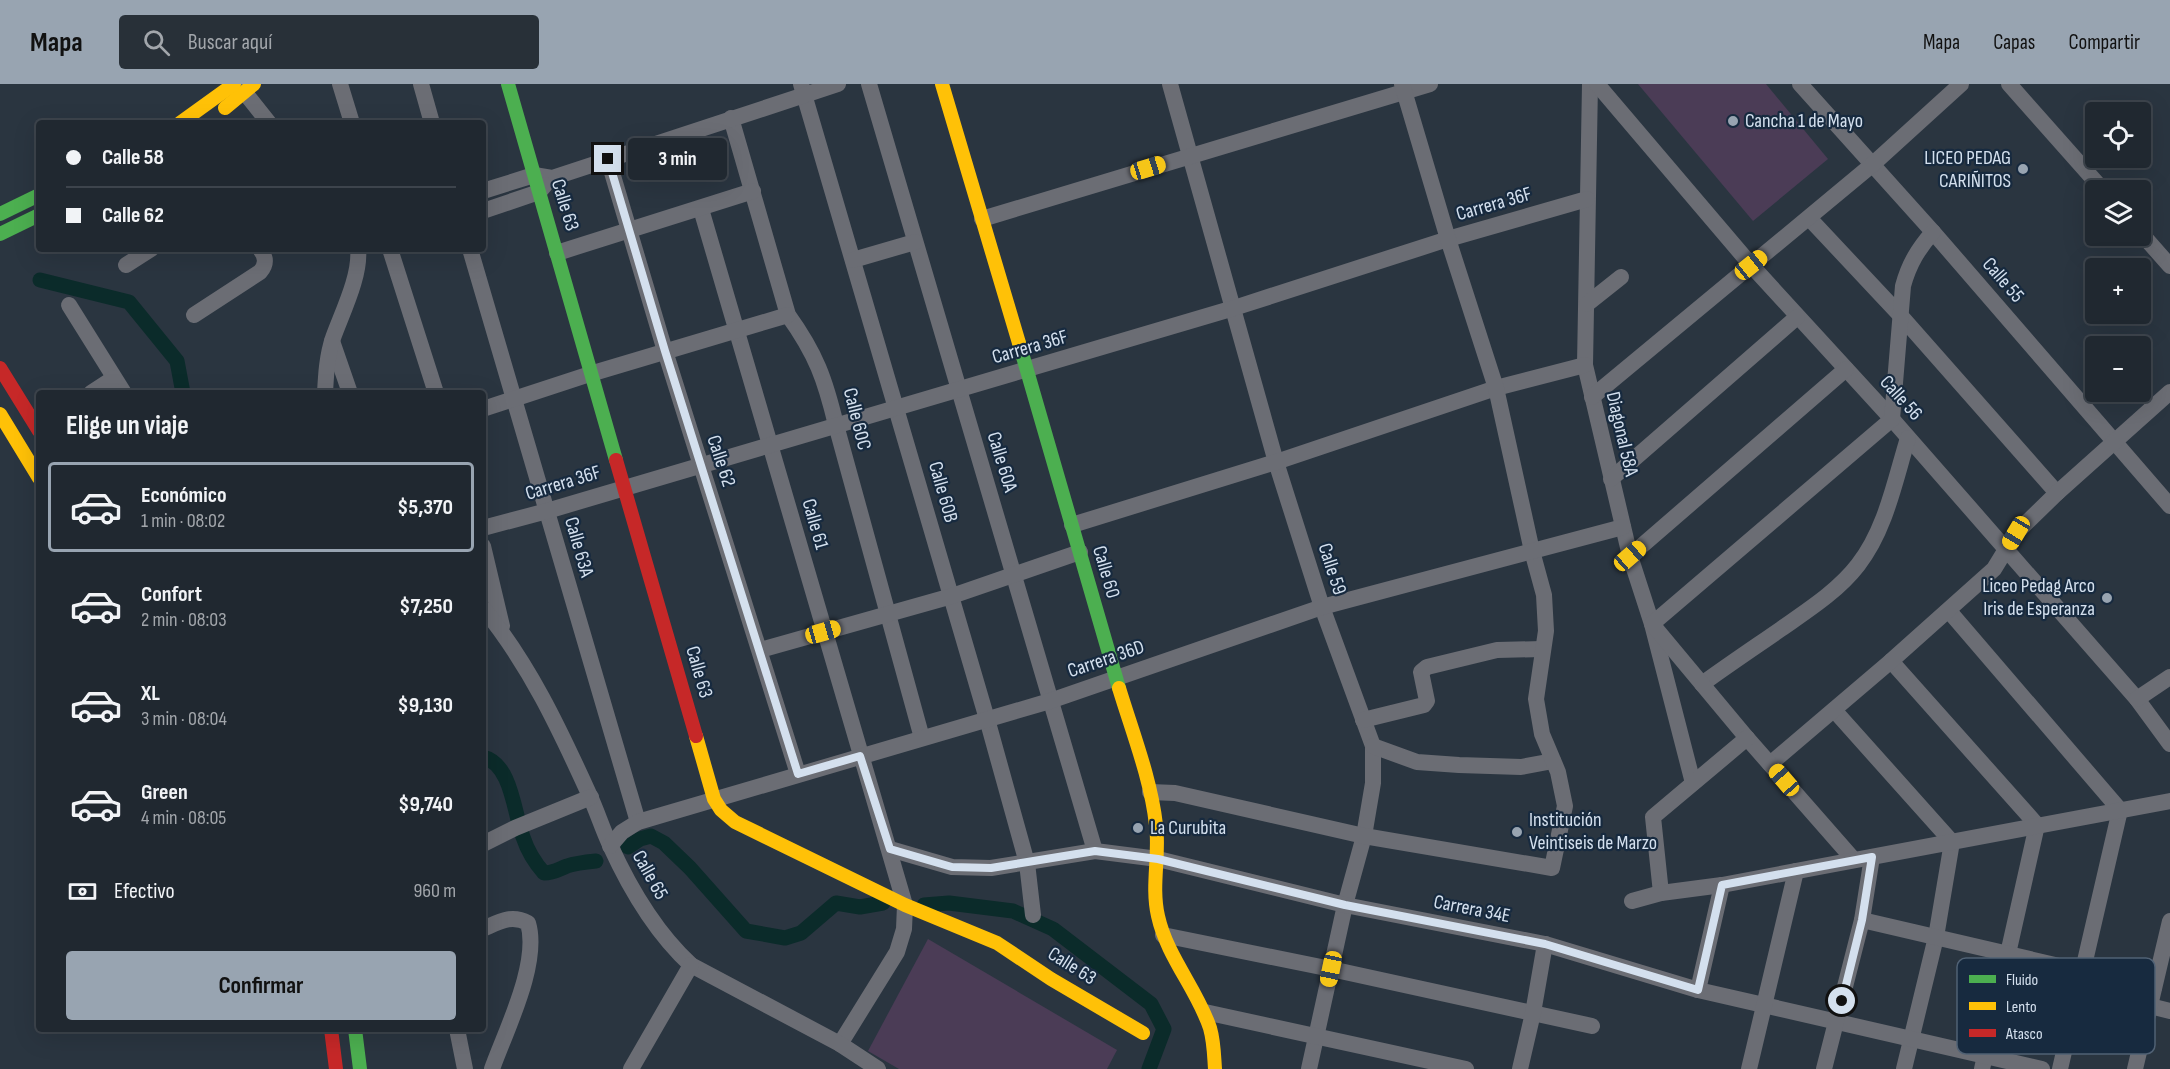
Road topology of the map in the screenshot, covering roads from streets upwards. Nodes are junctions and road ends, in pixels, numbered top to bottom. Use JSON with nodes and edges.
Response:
{"nodes":[{"id":1,"x":340,"y":84,"type":"edge"},
{"id":2,"x":421,"y":84,"type":"edge"},
{"id":3,"x":508,"y":84,"type":"edge"},
{"id":4,"x":838,"y":84,"type":"edge"},
{"id":5,"x":869,"y":84,"type":"edge"},
{"id":6,"x":942,"y":84,"type":"edge"},
{"id":7,"x":1170,"y":84,"type":"edge"},
{"id":8,"x":1430,"y":84,"type":"edge"},
{"id":9,"x":1590,"y":84,"type":"edge"},
{"id":10,"x":1598,"y":84,"type":"edge"},
{"id":11,"x":1800,"y":84,"type":"edge"},
{"id":12,"x":1961,"y":84,"type":"edge"},
{"id":13,"x":2009,"y":84,"type":"edge"},
{"id":14,"x":243,"y":86,"type":"edge"},
{"id":15,"x":1403,"y":87,"type":"edge"},
{"id":16,"x":803,"y":89,"type":"edge"},
{"id":17,"x":218,"y":114,"type":"dead end"},
{"id":18,"x":731,"y":118,"type":"junction"},
{"id":19,"x":185,"y":120,"type":"edge"},
{"id":20,"x":267,"y":120,"type":"edge"},
{"id":21,"x":351,"y":120,"type":"edge"},
{"id":22,"x":431,"y":120,"type":"edge"},
{"id":23,"x":1190,"y":155,"type":"junction"},
{"id":24,"x":608,"y":159,"type":"junction"},
{"id":25,"x":1873,"y":164,"type":"junction"},
{"id":26,"x":534,"y":175,"type":"junction"},
{"id":27,"x":552,"y":178,"type":"junction"},
{"id":28,"x":2094,"y":180,"type":"edge"},
{"id":29,"x":486,"y":190,"type":"edge"},
{"id":30,"x":753,"y":191,"type":"junction"},
{"id":31,"x":539,"y":192,"type":"junction"},
{"id":32,"x":36,"y":196,"type":"edge"},
{"id":33,"x":1587,"y":199,"type":"junction"},
{"id":34,"x":700,"y":209,"type":"junction"},
{"id":35,"x":486,"y":210,"type":"edge"},
{"id":36,"x":0,"y":214,"type":"edge"},
{"id":37,"x":36,"y":217,"type":"edge"},
{"id":38,"x":1809,"y":218,"type":"junction"},
{"id":39,"x":982,"y":219,"type":"junction"},
{"id":40,"x":629,"y":231,"type":"junction"},
{"id":41,"x":1933,"y":231,"type":"junction"},
{"id":42,"x":0,"y":234,"type":"edge"},
{"id":43,"x":1448,"y":239,"type":"junction"},
{"id":44,"x":915,"y":242,"type":"junction"},
{"id":45,"x":2151,"y":244,"type":"edge"},
{"id":46,"x":146,"y":252,"type":"edge"},
{"id":47,"x":262,"y":252,"type":"edge"},
{"id":48,"x":361,"y":252,"type":"edge"},
{"id":49,"x":391,"y":252,"type":"edge"},
{"id":50,"x":471,"y":252,"type":"edge"},
{"id":51,"x":558,"y":253,"type":"junction"},
{"id":52,"x":853,"y":260,"type":"junction"},
{"id":53,"x":2170,"y":264,"type":"edge"},
{"id":54,"x":126,"y":265,"type":"dead end"},
{"id":55,"x":1751,"y":265,"type":"junction"},
{"id":56,"x":1621,"y":277,"type":"dead end"},
{"id":57,"x":1587,"y":304,"type":"junction"},
{"id":58,"x":69,"y":305,"type":"dead end"},
{"id":59,"x":1234,"y":309,"type":"junction"},
{"id":60,"x":194,"y":315,"type":"dead end"},
{"id":61,"x":788,"y":315,"type":"junction"},
{"id":62,"x":1900,"y":315,"type":"junction"},
{"id":63,"x":1797,"y":316,"type":"junction"},
{"id":64,"x":735,"y":331,"type":"junction"},
{"id":65,"x":332,"y":341,"type":"junction"},
{"id":66,"x":665,"y":351,"type":"junction"},
{"id":67,"x":1585,"y":365,"type":"junction"},
{"id":68,"x":0,"y":369,"type":"edge"},
{"id":69,"x":1846,"y":369,"type":"junction"},
{"id":70,"x":1027,"y":370,"type":"junction"},
{"id":71,"x":590,"y":374,"type":"junction"},
{"id":72,"x":114,"y":378,"type":"junction"},
{"id":73,"x":1496,"y":388,"type":"junction"},
{"id":74,"x":958,"y":389,"type":"junction"},
{"id":75,"x":96,"y":390,"type":"edge"},
{"id":76,"x":122,"y":390,"type":"edge"},
{"id":77,"x":325,"y":390,"type":"edge"},
{"id":78,"x":349,"y":390,"type":"edge"},
{"id":79,"x":435,"y":390,"type":"edge"},
{"id":80,"x":2170,"y":392,"type":"edge"},
{"id":81,"x":1592,"y":397,"type":"junction"},
{"id":82,"x":515,"y":399,"type":"junction"},
{"id":83,"x":897,"y":407,"type":"junction"},
{"id":84,"x":486,"y":408,"type":"edge"},
{"id":85,"x":0,"y":414,"type":"edge"},
{"id":86,"x":1892,"y":419,"type":"junction"},
{"id":87,"x":36,"y":425,"type":"edge"},
{"id":88,"x":836,"y":425,"type":"junction"},
{"id":89,"x":1908,"y":438,"type":"junction"},
{"id":90,"x":2115,"y":441,"type":"junction"},
{"id":91,"x":770,"y":444,"type":"junction"},
{"id":92,"x":1276,"y":462,"type":"junction"},
{"id":93,"x":700,"y":465,"type":"junction"},
{"id":94,"x":36,"y":473,"type":"edge"},
{"id":95,"x":1611,"y":479,"type":"junction"},
{"id":96,"x":623,"y":487,"type":"junction"},
{"id":97,"x":2057,"y":494,"type":"junction"},
{"id":98,"x":2170,"y":506,"type":"edge"},
{"id":99,"x":547,"y":511,"type":"junction"},
{"id":100,"x":1072,"y":525,"type":"junction"},
{"id":101,"x":1623,"y":526,"type":"junction"},
{"id":102,"x":486,"y":527,"type":"edge"},
{"id":103,"x":2006,"y":550,"type":"junction"},
{"id":104,"x":1532,"y":551,"type":"junction"},
{"id":105,"x":1080,"y":552,"type":"junction"},
{"id":106,"x":1630,"y":556,"type":"junction"},
{"id":107,"x":486,"y":558,"type":"edge"},
{"id":108,"x":1014,"y":575,"type":"junction"},
{"id":109,"x":952,"y":596,"type":"junction"},
{"id":110,"x":1322,"y":607,"type":"junction"},
{"id":111,"x":1949,"y":610,"type":"junction"},
{"id":112,"x":486,"y":612,"type":"edge"},
{"id":113,"x":888,"y":613,"type":"junction"},
{"id":114,"x":1653,"y":624,"type":"junction"},
{"id":115,"x":823,"y":632,"type":"junction"},
{"id":116,"x":504,"y":633,"type":"junction"},
{"id":117,"x":1542,"y":649,"type":"junction"},
{"id":118,"x":760,"y":650,"type":"junction"},
{"id":119,"x":1891,"y":661,"type":"junction"},
{"id":120,"x":2170,"y":677,"type":"edge"},
{"id":121,"x":1115,"y":678,"type":"junction"},
{"id":122,"x":1702,"y":684,"type":"junction"},
{"id":123,"x":2137,"y":699,"type":"junction"},
{"id":124,"x":1050,"y":701,"type":"junction"},
{"id":125,"x":1834,"y":710,"type":"junction"},
{"id":126,"x":987,"y":719,"type":"junction"},
{"id":127,"x":1363,"y":720,"type":"junction"},
{"id":128,"x":922,"y":738,"type":"junction"},
{"id":129,"x":1747,"y":738,"type":"junction"},
{"id":130,"x":2170,"y":744,"type":"edge"},
{"id":131,"x":1372,"y":746,"type":"junction"},
{"id":132,"x":860,"y":756,"type":"junction"},
{"id":133,"x":1553,"y":761,"type":"junction"},
{"id":134,"x":1770,"y":764,"type":"junction"},
{"id":135,"x":798,"y":774,"type":"junction"},
{"id":136,"x":1693,"y":783,"type":"junction"},
{"id":137,"x":1150,"y":792,"type":"junction"},
{"id":138,"x":591,"y":797,"type":"junction"},
{"id":139,"x":714,"y":799,"type":"junction"},
{"id":140,"x":2170,"y":801,"type":"edge"},
{"id":141,"x":2120,"y":810,"type":"junction"},
{"id":142,"x":638,"y":822,"type":"junction"},
{"id":143,"x":2037,"y":825,"type":"junction"},
{"id":144,"x":1364,"y":836,"type":"junction"},
{"id":145,"x":486,"y":839,"type":"edge"},
{"id":146,"x":1952,"y":842,"type":"junction"},
{"id":147,"x":610,"y":846,"type":"junction"},
{"id":148,"x":890,"y":849,"type":"junction"},
{"id":149,"x":1095,"y":851,"type":"junction"},
{"id":150,"x":1872,"y":857,"type":"junction"},
{"id":151,"x":1158,"y":859,"type":"junction"},
{"id":152,"x":1854,"y":860,"type":"junction"},
{"id":153,"x":1027,"y":863,"type":"junction"},
{"id":154,"x":1796,"y":871,"type":"junction"},
{"id":155,"x":1722,"y":885,"type":"junction"},
{"id":156,"x":1661,"y":893,"type":"junction"},
{"id":157,"x":1632,"y":901,"type":"dead end"},
{"id":158,"x":905,"y":905,"type":"junction"},
{"id":159,"x":1345,"y":905,"type":"junction"},
{"id":160,"x":1033,"y":915,"type":"dead end"},
{"id":161,"x":1862,"y":920,"type":"junction"},
{"id":162,"x":2170,"y":921,"type":"edge"},
{"id":163,"x":486,"y":928,"type":"edge"},
{"id":164,"x":1163,"y":935,"type":"junction"},
{"id":165,"x":1936,"y":937,"type":"junction"},
{"id":166,"x":2168,"y":940,"type":"edge"},
{"id":167,"x":1545,"y":944,"type":"junction"},
{"id":168,"x":2008,"y":954,"type":"junction"},
{"id":169,"x":2007,"y":958,"type":"edge"},
{"id":170,"x":2024,"y":958,"type":"edge"},
{"id":171,"x":2085,"y":958,"type":"edge"},
{"id":172,"x":691,"y":965,"type":"junction"},
{"id":173,"x":1331,"y":969,"type":"junction"},
{"id":174,"x":2155,"y":985,"type":"edge"},
{"id":175,"x":1698,"y":990,"type":"junction"},
{"id":176,"x":1766,"y":1007,"type":"junction"},
{"id":177,"x":2155,"y":1007,"type":"edge"},
{"id":178,"x":2170,"y":1011,"type":"edge"},
{"id":179,"x":1205,"y":1012,"type":"junction"},
{"id":180,"x":1533,"y":1013,"type":"junction"},
{"id":181,"x":1837,"y":1022,"type":"junction"},
{"id":182,"x":1592,"y":1026,"type":"dead end"},
{"id":183,"x":331,"y":1032,"type":"edge"},
{"id":184,"x":355,"y":1032,"type":"edge"},
{"id":185,"x":458,"y":1032,"type":"edge"},
{"id":186,"x":1143,"y":1033,"type":"dead end"},
{"id":187,"x":1316,"y":1036,"type":"junction"},
{"id":188,"x":1913,"y":1040,"type":"junction"},
{"id":189,"x":840,"y":1044,"type":"junction"},
{"id":190,"x":2063,"y":1054,"type":"edge"},
{"id":191,"x":2139,"y":1054,"type":"edge"},
{"id":192,"x":1984,"y":1063,"type":"edge"},
{"id":193,"x":336,"y":1069,"type":"edge"},
{"id":194,"x":360,"y":1069,"type":"edge"},
{"id":195,"x":465,"y":1069,"type":"edge"},
{"id":196,"x":492,"y":1069,"type":"edge"},
{"id":197,"x":631,"y":1069,"type":"edge"},
{"id":198,"x":878,"y":1069,"type":"edge"},
{"id":199,"x":1215,"y":1069,"type":"edge"},
{"id":200,"x":1309,"y":1069,"type":"edge"},
{"id":201,"x":1466,"y":1069,"type":"edge"},
{"id":202,"x":1520,"y":1069,"type":"edge"},
{"id":203,"x":1749,"y":1069,"type":"edge"},
{"id":204,"x":1824,"y":1069,"type":"edge"},
{"id":205,"x":1904,"y":1069,"type":"edge"},
{"id":206,"x":2042,"y":1069,"type":"edge"},
{"id":207,"x":2060,"y":1069,"type":"edge"},
{"id":208,"x":2135,"y":1069,"type":"edge"}],
"edges":[{"from":1,"to":21,"type":"street"},
{"from":2,"to":22,"type":"street"},
{"from":3,"to":26,"type":"street","name":"Calle 63"},
{"from":4,"to":16,"type":"street"},
{"from":5,"to":44,"type":"street","name":"Calle 60A"},
{"from":6,"to":39,"type":"street","name":"Calle 60"},
{"from":7,"to":23,"type":"street","name":"Calle 59"},
{"from":8,"to":15,"type":"street"},
{"from":9,"to":33,"type":"street","name":"Diagonal 58A"},
{"from":10,"to":55,"type":"street","name":"Calle 56"},
{"from":11,"to":25,"type":"street","name":"Calle 55"},
{"from":12,"to":25,"type":"street"},
{"from":13,"to":28,"type":"street"},
{"from":14,"to":17,"type":"street"},
{"from":14,"to":19,"type":"street"},
{"from":14,"to":20,"type":"street"},
{"from":15,"to":23,"type":"street"},
{"from":15,"to":43,"type":"street"},
{"from":16,"to":18,"type":"street"},
{"from":16,"to":52,"type":"street","name":"Calle 60B"},
{"from":18,"to":24,"type":"street"},
{"from":18,"to":30,"type":"street","name":"Calle 60C"},
{"from":23,"to":39,"type":"street"},
{"from":23,"to":59,"type":"street","name":"Calle 59"},
{"from":24,"to":27,"type":"street"},
{"from":24,"to":40,"type":"street","name":"Calle 62"},
{"from":25,"to":38,"type":"street"},
{"from":25,"to":41,"type":"street","name":"Calle 55"},
{"from":26,"to":27,"type":"street"},
{"from":26,"to":29,"type":"street"},
{"from":26,"to":31,"type":"street","name":"Calle 63"},
{"from":27,"to":31,"type":"street"},
{"from":30,"to":34,"type":"street"},
{"from":30,"to":61,"type":"street","name":"Calle 60C"},
{"from":31,"to":35,"type":"street"},
{"from":31,"to":51,"type":"street","name":"Calle 63"},
{"from":32,"to":36,"type":"street"},
{"from":33,"to":43,"type":"street","name":"Carrera 36F"},
{"from":33,"to":57,"type":"street","name":"Diagonal 58A"},
{"from":34,"to":40,"type":"street"},
{"from":34,"to":64,"type":"street","name":"Calle 61"},
{"from":37,"to":42,"type":"street"},
{"from":38,"to":55,"type":"street"},
{"from":38,"to":62,"type":"street"},
{"from":39,"to":70,"type":"street","name":"Calle 60"},
{"from":40,"to":51,"type":"street"},
{"from":40,"to":66,"type":"street","name":"Calle 62"},
{"from":41,"to":62,"type":"street"},
{"from":41,"to":90,"type":"street","name":"Calle 55"},
{"from":43,"to":59,"type":"street","name":"Carrera 36F"},
{"from":43,"to":73,"type":"street"},
{"from":44,"to":52,"type":"street"},
{"from":44,"to":74,"type":"street","name":"Calle 60A"},
{"from":45,"to":53,"type":"street"},
{"from":46,"to":54,"type":"street"},
{"from":47,"to":60,"type":"street"},
{"from":48,"to":65,"type":"street"},
{"from":49,"to":79,"type":"street"},
{"from":50,"to":82,"type":"street","name":"Calle 63A"},
{"from":51,"to":71,"type":"street","name":"Calle 63"},
{"from":52,"to":83,"type":"street","name":"Calle 60B"},
{"from":55,"to":63,"type":"street","name":"Calle 56"},
{"from":55,"to":81,"type":"street"},
{"from":56,"to":57,"type":"street"},
{"from":57,"to":67,"type":"street","name":"Diagonal 58A"},
{"from":58,"to":72,"type":"street"},
{"from":59,"to":70,"type":"street","name":"Carrera 36F"},
{"from":59,"to":92,"type":"street","name":"Calle 59"},
{"from":61,"to":64,"type":"street"},
{"from":61,"to":88,"type":"street","name":"Calle 60C"},
{"from":62,"to":86,"type":"street"},
{"from":62,"to":97,"type":"street"},
{"from":63,"to":69,"type":"street","name":"Calle 56"},
{"from":63,"to":95,"type":"street"},
{"from":64,"to":66,"type":"street"},
{"from":64,"to":91,"type":"street","name":"Calle 61"},
{"from":65,"to":77,"type":"street"},
{"from":65,"to":78,"type":"street"},
{"from":66,"to":71,"type":"street"},
{"from":66,"to":93,"type":"street","name":"Calle 62"},
{"from":67,"to":73,"type":"street"},
{"from":67,"to":81,"type":"street","name":"Diagonal 58A"},
{"from":68,"to":87,"type":"street"},
{"from":69,"to":86,"type":"street","name":"Calle 56"},
{"from":69,"to":106,"type":"street"},
{"from":70,"to":74,"type":"street","name":"Carrera 36F"},
{"from":70,"to":100,"type":"street","name":"Calle 60"},
{"from":71,"to":82,"type":"street"},
{"from":71,"to":96,"type":"street","name":"Calle 63"},
{"from":72,"to":75,"type":"street"},
{"from":72,"to":76,"type":"street"},
{"from":73,"to":92,"type":"street"},
{"from":73,"to":104,"type":"street"},
{"from":74,"to":83,"type":"street","name":"Carrera 36F"},
{"from":74,"to":108,"type":"street","name":"Calle 60A"},
{"from":80,"to":90,"type":"street"},
{"from":81,"to":95,"type":"street","name":"Diagonal 58A"},
{"from":82,"to":84,"type":"street"},
{"from":82,"to":99,"type":"street","name":"Calle 63A"},
{"from":83,"to":88,"type":"street","name":"Carrera 36F"},
{"from":83,"to":109,"type":"street","name":"Calle 60B"},
{"from":85,"to":94,"type":"street"},
{"from":86,"to":89,"type":"street","name":"Calle 56"},
{"from":86,"to":114,"type":"street"},
{"from":88,"to":91,"type":"street","name":"Carrera 36F"},
{"from":88,"to":113,"type":"street","name":"Calle 60C"},
{"from":89,"to":103,"type":"street","name":"Calle 56"},
{"from":89,"to":122,"type":"street"},
{"from":90,"to":97,"type":"street"},
{"from":90,"to":98,"type":"street","name":"Calle 55"},
{"from":91,"to":93,"type":"street","name":"Carrera 36F"},
{"from":91,"to":115,"type":"street","name":"Calle 61"},
{"from":92,"to":100,"type":"street"},
{"from":92,"to":110,"type":"street","name":"Calle 59"},
{"from":93,"to":96,"type":"street","name":"Carrera 36F"},
{"from":93,"to":118,"type":"street","name":"Calle 62"},
{"from":95,"to":101,"type":"street","name":"Diagonal 58A"},
{"from":96,"to":99,"type":"street","name":"Carrera 36F"},
{"from":96,"to":139,"type":"street","name":"Calle 63"},
{"from":97,"to":103,"type":"street"},
{"from":99,"to":102,"type":"street","name":"Carrera 36F"},
{"from":99,"to":142,"type":"street","name":"Calle 63A"},
{"from":100,"to":105,"type":"street","name":"Calle 60"},
{"from":101,"to":104,"type":"street","name":"Carrera 36D"},
{"from":101,"to":106,"type":"street","name":"Diagonal 58A"},
{"from":103,"to":111,"type":"street"},
{"from":103,"to":123,"type":"street","name":"Calle 56"},
{"from":104,"to":110,"type":"street","name":"Carrera 36D"},
{"from":104,"to":117,"type":"street"},
{"from":105,"to":108,"type":"street"},
{"from":105,"to":121,"type":"street","name":"Calle 60"},
{"from":106,"to":114,"type":"street","name":"Diagonal 58A"},
{"from":107,"to":116,"type":"street"},
{"from":108,"to":109,"type":"street"},
{"from":108,"to":124,"type":"street","name":"Calle 60A"},
{"from":109,"to":113,"type":"street"},
{"from":109,"to":126,"type":"street","name":"Calle 60B"},
{"from":110,"to":121,"type":"street","name":"Carrera 36D"},
{"from":110,"to":127,"type":"street","name":"Calle 59"},
{"from":111,"to":119,"type":"street"},
{"from":111,"to":141,"type":"street"},
{"from":112,"to":116,"type":"street","name":"Calle 65"},
{"from":113,"to":115,"type":"street"},
{"from":113,"to":128,"type":"street","name":"Calle 60C"},
{"from":114,"to":122,"type":"street"},
{"from":114,"to":136,"type":"street","name":"Diagonal 58A"},
{"from":115,"to":118,"type":"street"},
{"from":115,"to":132,"type":"street","name":"Calle 61"},
{"from":116,"to":138,"type":"street","name":"Calle 65"},
{"from":117,"to":127,"type":"street"},
{"from":117,"to":133,"type":"street"},
{"from":118,"to":135,"type":"street","name":"Calle 62"},
{"from":119,"to":125,"type":"street"},
{"from":119,"to":143,"type":"street"},
{"from":120,"to":123,"type":"street"},
{"from":121,"to":124,"type":"street","name":"Carrera 36D"},
{"from":121,"to":137,"type":"street","name":"Calle 60"},
{"from":122,"to":129,"type":"street"},
{"from":123,"to":130,"type":"street","name":"Calle 56"},
{"from":124,"to":126,"type":"street","name":"Carrera 36D"},
{"from":124,"to":149,"type":"street","name":"Calle 60A"},
{"from":125,"to":134,"type":"street"},
{"from":125,"to":146,"type":"street"},
{"from":126,"to":128,"type":"street","name":"Carrera 36D"},
{"from":126,"to":153,"type":"street","name":"Calle 60B"},
{"from":127,"to":131,"type":"street","name":"Calle 59"},
{"from":128,"to":132,"type":"street","name":"Carrera 36D"},
{"from":129,"to":134,"type":"street"},
{"from":129,"to":136,"type":"street"},
{"from":131,"to":133,"type":"street"},
{"from":131,"to":144,"type":"street","name":"Calle 59"},
{"from":132,"to":135,"type":"street","name":"Carrera 36D"},
{"from":132,"to":148,"type":"street","name":"Calle 61"},
{"from":133,"to":144,"type":"street"},
{"from":134,"to":152,"type":"street"},
{"from":135,"to":139,"type":"street","name":"Carrera 36D"},
{"from":136,"to":156,"type":"street"},
{"from":137,"to":144,"type":"street"},
{"from":137,"to":151,"type":"street","name":"Calle 60"},
{"from":138,"to":145,"type":"street"},
{"from":138,"to":147,"type":"street","name":"Calle 65"},
{"from":139,"to":142,"type":"street","name":"Carrera 36D"},
{"from":139,"to":158,"type":"street","name":"Calle 63"},
{"from":140,"to":141,"type":"street"},
{"from":141,"to":143,"type":"street"},
{"from":141,"to":171,"type":"street"},
{"from":142,"to":147,"type":"street","name":"Carrera 36D"},
{"from":143,"to":146,"type":"street"},
{"from":143,"to":168,"type":"street"},
{"from":144,"to":159,"type":"street","name":"Calle 59"},
{"from":146,"to":150,"type":"street"},
{"from":146,"to":165,"type":"street"},
{"from":147,"to":172,"type":"street","name":"Calle 65"},
{"from":148,"to":153,"type":"street","name":"Carrera 34E"},
{"from":148,"to":158,"type":"street"},
{"from":149,"to":151,"type":"street","name":"Carrera 34E"},
{"from":149,"to":153,"type":"street","name":"Carrera 34E"},
{"from":150,"to":152,"type":"street"},
{"from":150,"to":161,"type":"street"},
{"from":151,"to":159,"type":"street","name":"Carrera 34E"},
{"from":151,"to":164,"type":"street","name":"Calle 60"},
{"from":152,"to":154,"type":"street"},
{"from":153,"to":160,"type":"street","name":"Calle 60B"},
{"from":154,"to":155,"type":"street"},
{"from":154,"to":176,"type":"street"},
{"from":155,"to":156,"type":"street"},
{"from":155,"to":175,"type":"street"},
{"from":156,"to":157,"type":"street"},
{"from":158,"to":186,"type":"street","name":"Calle 63"},
{"from":158,"to":189,"type":"street"},
{"from":159,"to":167,"type":"street","name":"Carrera 34E"},
{"from":159,"to":173,"type":"street","name":"Calle 59"},
{"from":161,"to":165,"type":"street"},
{"from":161,"to":181,"type":"street"},
{"from":162,"to":166,"type":"street"},
{"from":163,"to":196,"type":"street"},
{"from":164,"to":173,"type":"street"},
{"from":164,"to":179,"type":"street","name":"Calle 60"},
{"from":165,"to":168,"type":"street"},
{"from":165,"to":188,"type":"street"},
{"from":166,"to":174,"type":"street"},
{"from":167,"to":175,"type":"street","name":"Carrera 34E"},
{"from":167,"to":180,"type":"street"},
{"from":168,"to":169,"type":"street"},
{"from":168,"to":170,"type":"street"},
{"from":172,"to":189,"type":"street","name":"Calle 65"},
{"from":172,"to":197,"type":"street"},
{"from":173,"to":180,"type":"street"},
{"from":173,"to":187,"type":"street","name":"Calle 59"},
{"from":175,"to":176,"type":"street","name":"Carrera 34E"},
{"from":176,"to":181,"type":"street","name":"Carrera 34E"},
{"from":176,"to":203,"type":"street"},
{"from":177,"to":178,"type":"street"},
{"from":179,"to":187,"type":"street"},
{"from":179,"to":199,"type":"street","name":"Calle 60"},
{"from":180,"to":182,"type":"street"},
{"from":180,"to":202,"type":"street"},
{"from":181,"to":188,"type":"street","name":"Carrera 34E"},
{"from":181,"to":204,"type":"street"},
{"from":183,"to":193,"type":"street"},
{"from":184,"to":194,"type":"street"},
{"from":185,"to":195,"type":"street"},
{"from":187,"to":200,"type":"street","name":"Calle 59"},
{"from":187,"to":201,"type":"street"},
{"from":188,"to":192,"type":"street","name":"Carrera 34E"},
{"from":188,"to":205,"type":"street"},
{"from":189,"to":198,"type":"street","name":"Calle 65"},
{"from":190,"to":207,"type":"street"},
{"from":191,"to":208,"type":"street"},
{"from":192,"to":206,"type":"street","name":"Carrera 34E"}]}
